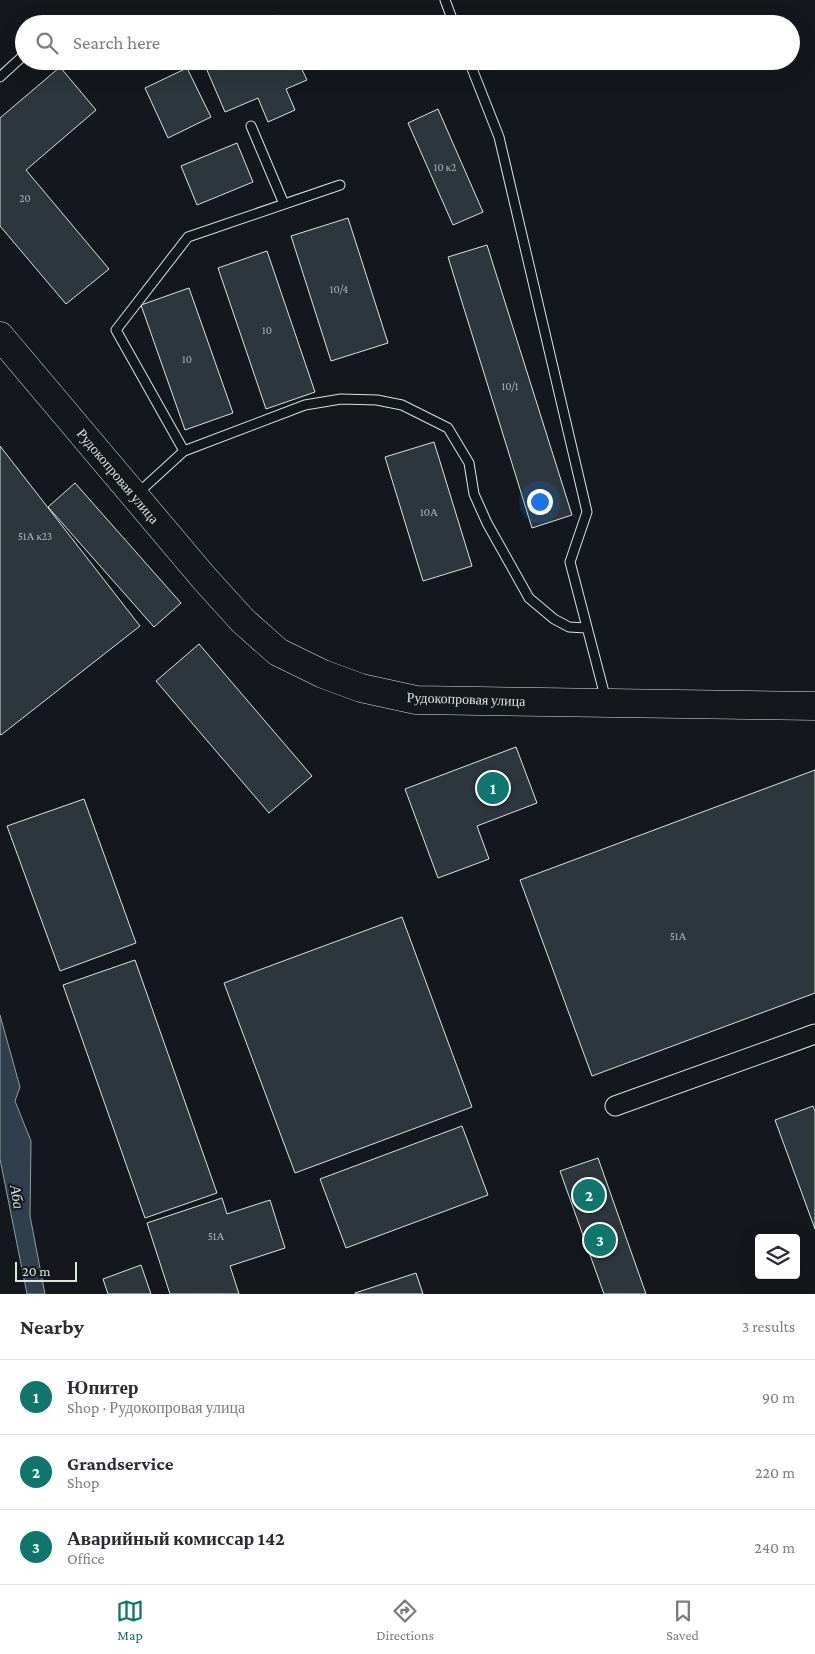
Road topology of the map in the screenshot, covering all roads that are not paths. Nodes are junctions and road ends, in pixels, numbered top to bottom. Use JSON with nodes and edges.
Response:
{"nodes":[{"id":1,"x":445,"y":0,"type":"edge"},
{"id":2,"x":451,"y":15,"type":"edge"},
{"id":3,"x":15,"y":63,"type":"edge"},
{"id":4,"x":473,"y":70,"type":"edge"},
{"id":5,"x":0,"y":77,"type":"edge"},
{"id":6,"x":251,"y":126,"type":"dead end"},
{"id":7,"x":340,"y":185,"type":"dead end"},
{"id":8,"x":284,"y":204,"type":"junction"},
{"id":9,"x":0,"y":336,"type":"edge"},
{"id":10,"x":184,"y":450,"type":"junction"},
{"id":11,"x":135,"y":496,"type":"junction"},
{"id":12,"x":586,"y":628,"type":"junction"},
{"id":13,"x":607,"y":703,"type":"junction"},
{"id":14,"x":815,"y":706,"type":"edge"},
{"id":15,"x":815,"y":1034,"type":"edge"},
{"id":16,"x":615,"y":1106,"type":"dead end"}],
"edges":[{"from":1,"to":2,"type":"lane"},
{"from":3,"to":5,"type":"lane"},
{"from":4,"to":12,"type":"lane"},
{"from":6,"to":8,"type":"lane"},
{"from":7,"to":8,"type":"lane"},
{"from":8,"to":10,"type":"lane"},
{"from":9,"to":11,"type":"main road","name":"Рудокопровая улица"},
{"from":10,"to":11,"type":"lane"},
{"from":10,"to":12,"type":"lane"},
{"from":11,"to":13,"type":"main road","name":"Рудокопровая улица"},
{"from":12,"to":13,"type":"lane"},
{"from":13,"to":14,"type":"main road","name":"Рудокопровая улица"},
{"from":15,"to":16,"type":"street"}]}
